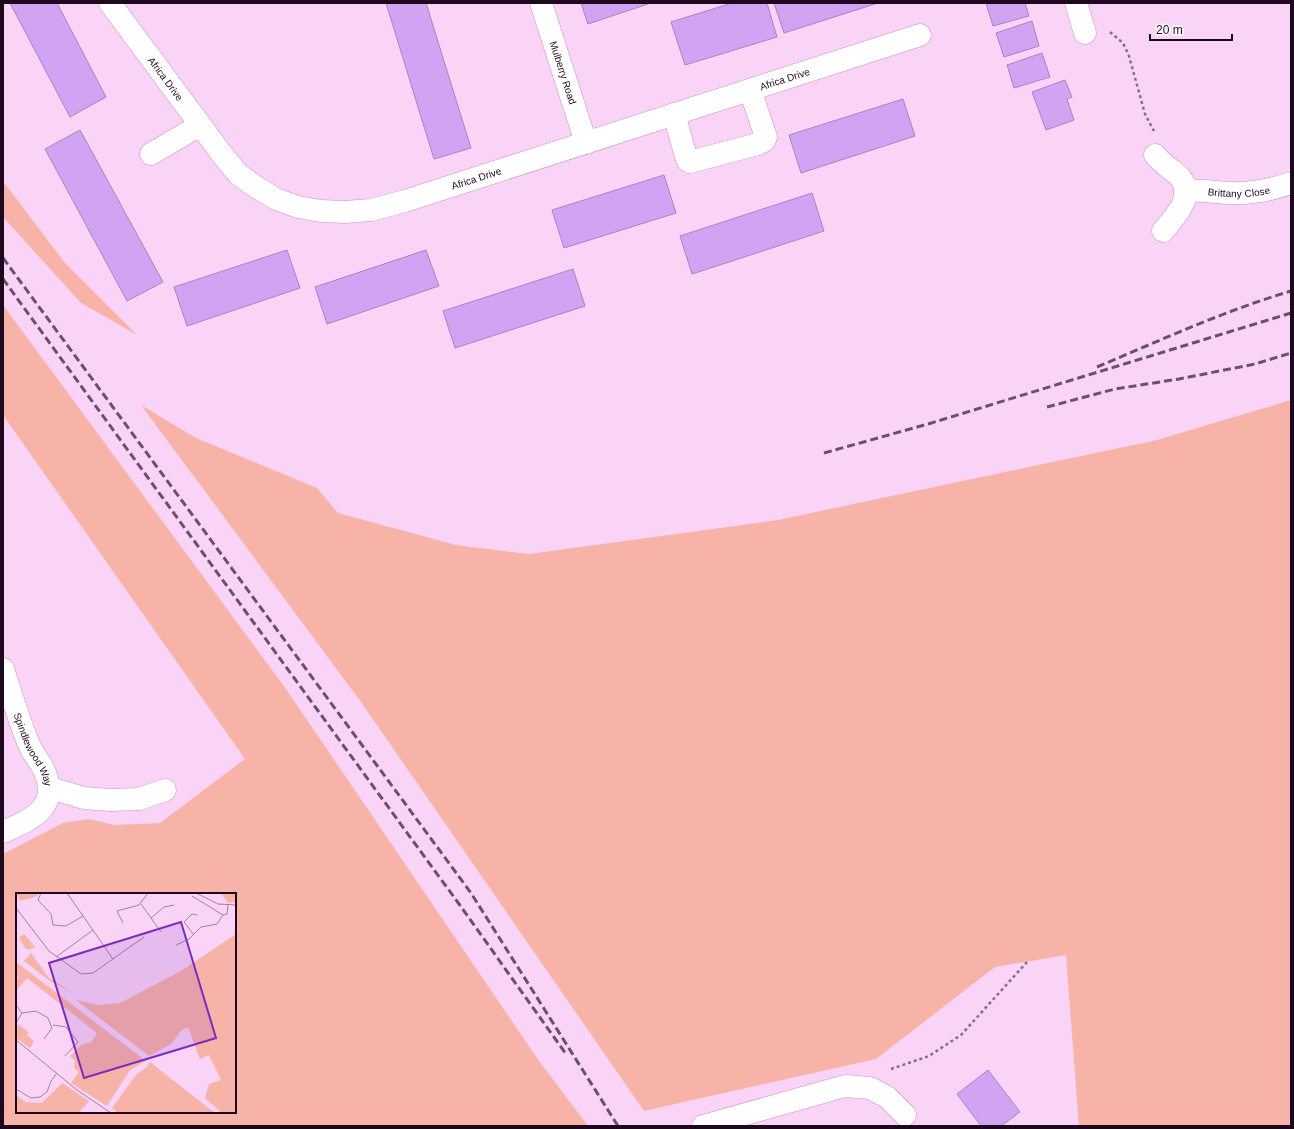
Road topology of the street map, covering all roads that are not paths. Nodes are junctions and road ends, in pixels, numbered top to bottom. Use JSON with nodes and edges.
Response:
{"nodes":[{"id":1,"x":110,"y":3,"type":"edge"},
{"id":2,"x":541,"y":3,"type":"edge"},
{"id":3,"x":1076,"y":3,"type":"edge"},
{"id":4,"x":1084,"y":29,"type":"road end"},
{"id":5,"x":920,"y":35,"type":"dead end"},
{"id":6,"x":750,"y":90,"type":"junction"},
{"id":7,"x":674,"y":114,"type":"junction"},
{"id":8,"x":200,"y":125,"type":"junction"},
{"id":9,"x":586,"y":142,"type":"junction"},
{"id":10,"x":151,"y":154,"type":"dead end"},
{"id":11,"x":1158,"y":159,"type":"road end"},
{"id":12,"x":1291,"y":184,"type":"edge"},
{"id":13,"x":1185,"y":191,"type":"junction"},
{"id":14,"x":1164,"y":231,"type":"dead end"},
{"id":15,"x":3,"y":669,"type":"edge"},
{"id":16,"x":50,"y":788,"type":"junction"},
{"id":17,"x":165,"y":790,"type":"dead end"},
{"id":18,"x":3,"y":832,"type":"edge"},
{"id":19,"x":905,"y":1115,"type":"dead end"},
{"id":20,"x":703,"y":1126,"type":"edge"}],
"edges":[{"from":1,"to":8,"type":"street","name":"Africa Drive"},
{"from":2,"to":9,"type":"street","name":"Mulberry Road"},
{"from":3,"to":4,"type":"street"},
{"from":5,"to":6,"type":"street","name":"Africa Drive"},
{"from":6,"to":7,"type":"street","name":"Africa Drive"},
{"from":6,"to":7,"type":"street"},
{"from":7,"to":9,"type":"street","name":"Africa Drive"},
{"from":8,"to":9,"type":"street","name":"Africa Drive"},
{"from":8,"to":10,"type":"street"},
{"from":11,"to":13,"type":"street"},
{"from":12,"to":13,"type":"street","name":"Brittany Close"},
{"from":13,"to":14,"type":"street"},
{"from":15,"to":16,"type":"street","name":"Spindlewood Way"},
{"from":16,"to":17,"type":"street"},
{"from":16,"to":18,"type":"street","name":"Spindlewood Way"},
{"from":19,"to":20,"type":"street"}]}
